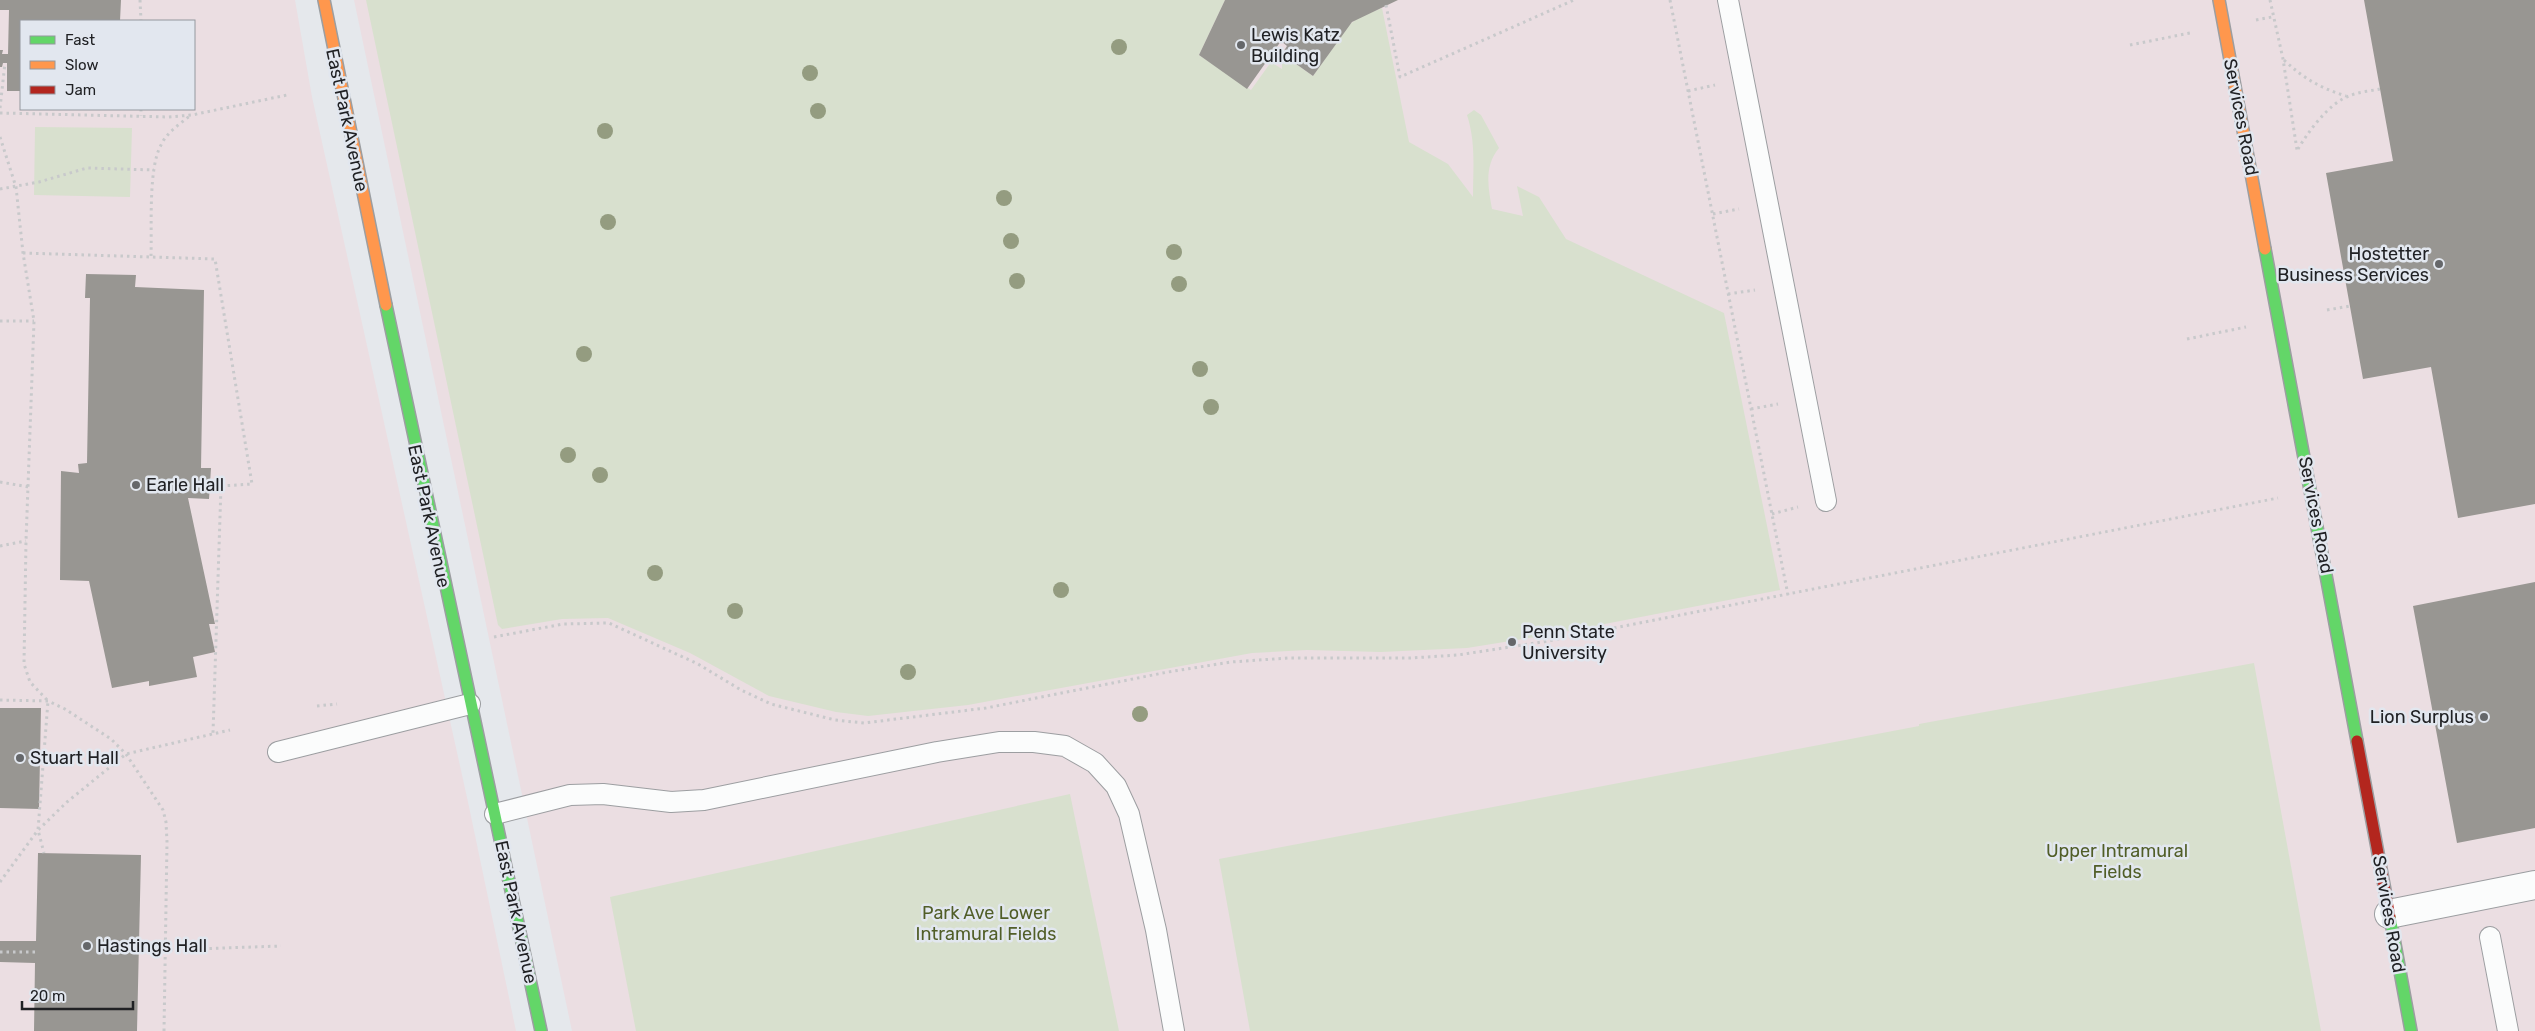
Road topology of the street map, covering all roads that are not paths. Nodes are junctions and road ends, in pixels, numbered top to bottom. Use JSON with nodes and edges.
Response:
{"nodes":[{"id":1,"x":324,"y":0,"type":"edge"},
{"id":2,"x":1728,"y":0,"type":"edge"},
{"id":3,"x":2219,"y":0,"type":"edge"},
{"id":4,"x":1826,"y":501,"type":"dead end"},
{"id":5,"x":470,"y":704,"type":"junction"},
{"id":6,"x":278,"y":752,"type":"dead end"},
{"id":7,"x":495,"y":814,"type":"junction"},
{"id":8,"x":2535,"y":886,"type":"edge"},
{"id":9,"x":2389,"y":914,"type":"junction"},
{"id":10,"x":2490,"y":937,"type":"dead end"},
{"id":11,"x":540,"y":1031,"type":"edge"},
{"id":12,"x":1174,"y":1031,"type":"edge"},
{"id":13,"x":2410,"y":1031,"type":"edge"},
{"id":14,"x":2508,"y":1031,"type":"edge"}],
"edges":[{"from":1,"to":5,"type":"main road","name":"East Park Avenue"},
{"from":2,"to":4,"type":"lane"},
{"from":3,"to":9,"type":"main road","name":"Services Road"},
{"from":5,"to":6,"type":"lane"},
{"from":5,"to":7,"type":"main road","name":"East Park Avenue"},
{"from":7,"to":11,"type":"main road","name":"East Park Avenue"},
{"from":7,"to":12,"type":"lane"},
{"from":8,"to":9,"type":"street"},
{"from":9,"to":13,"type":"main road","name":"Services Road"},
{"from":10,"to":14,"type":"lane"}]}
